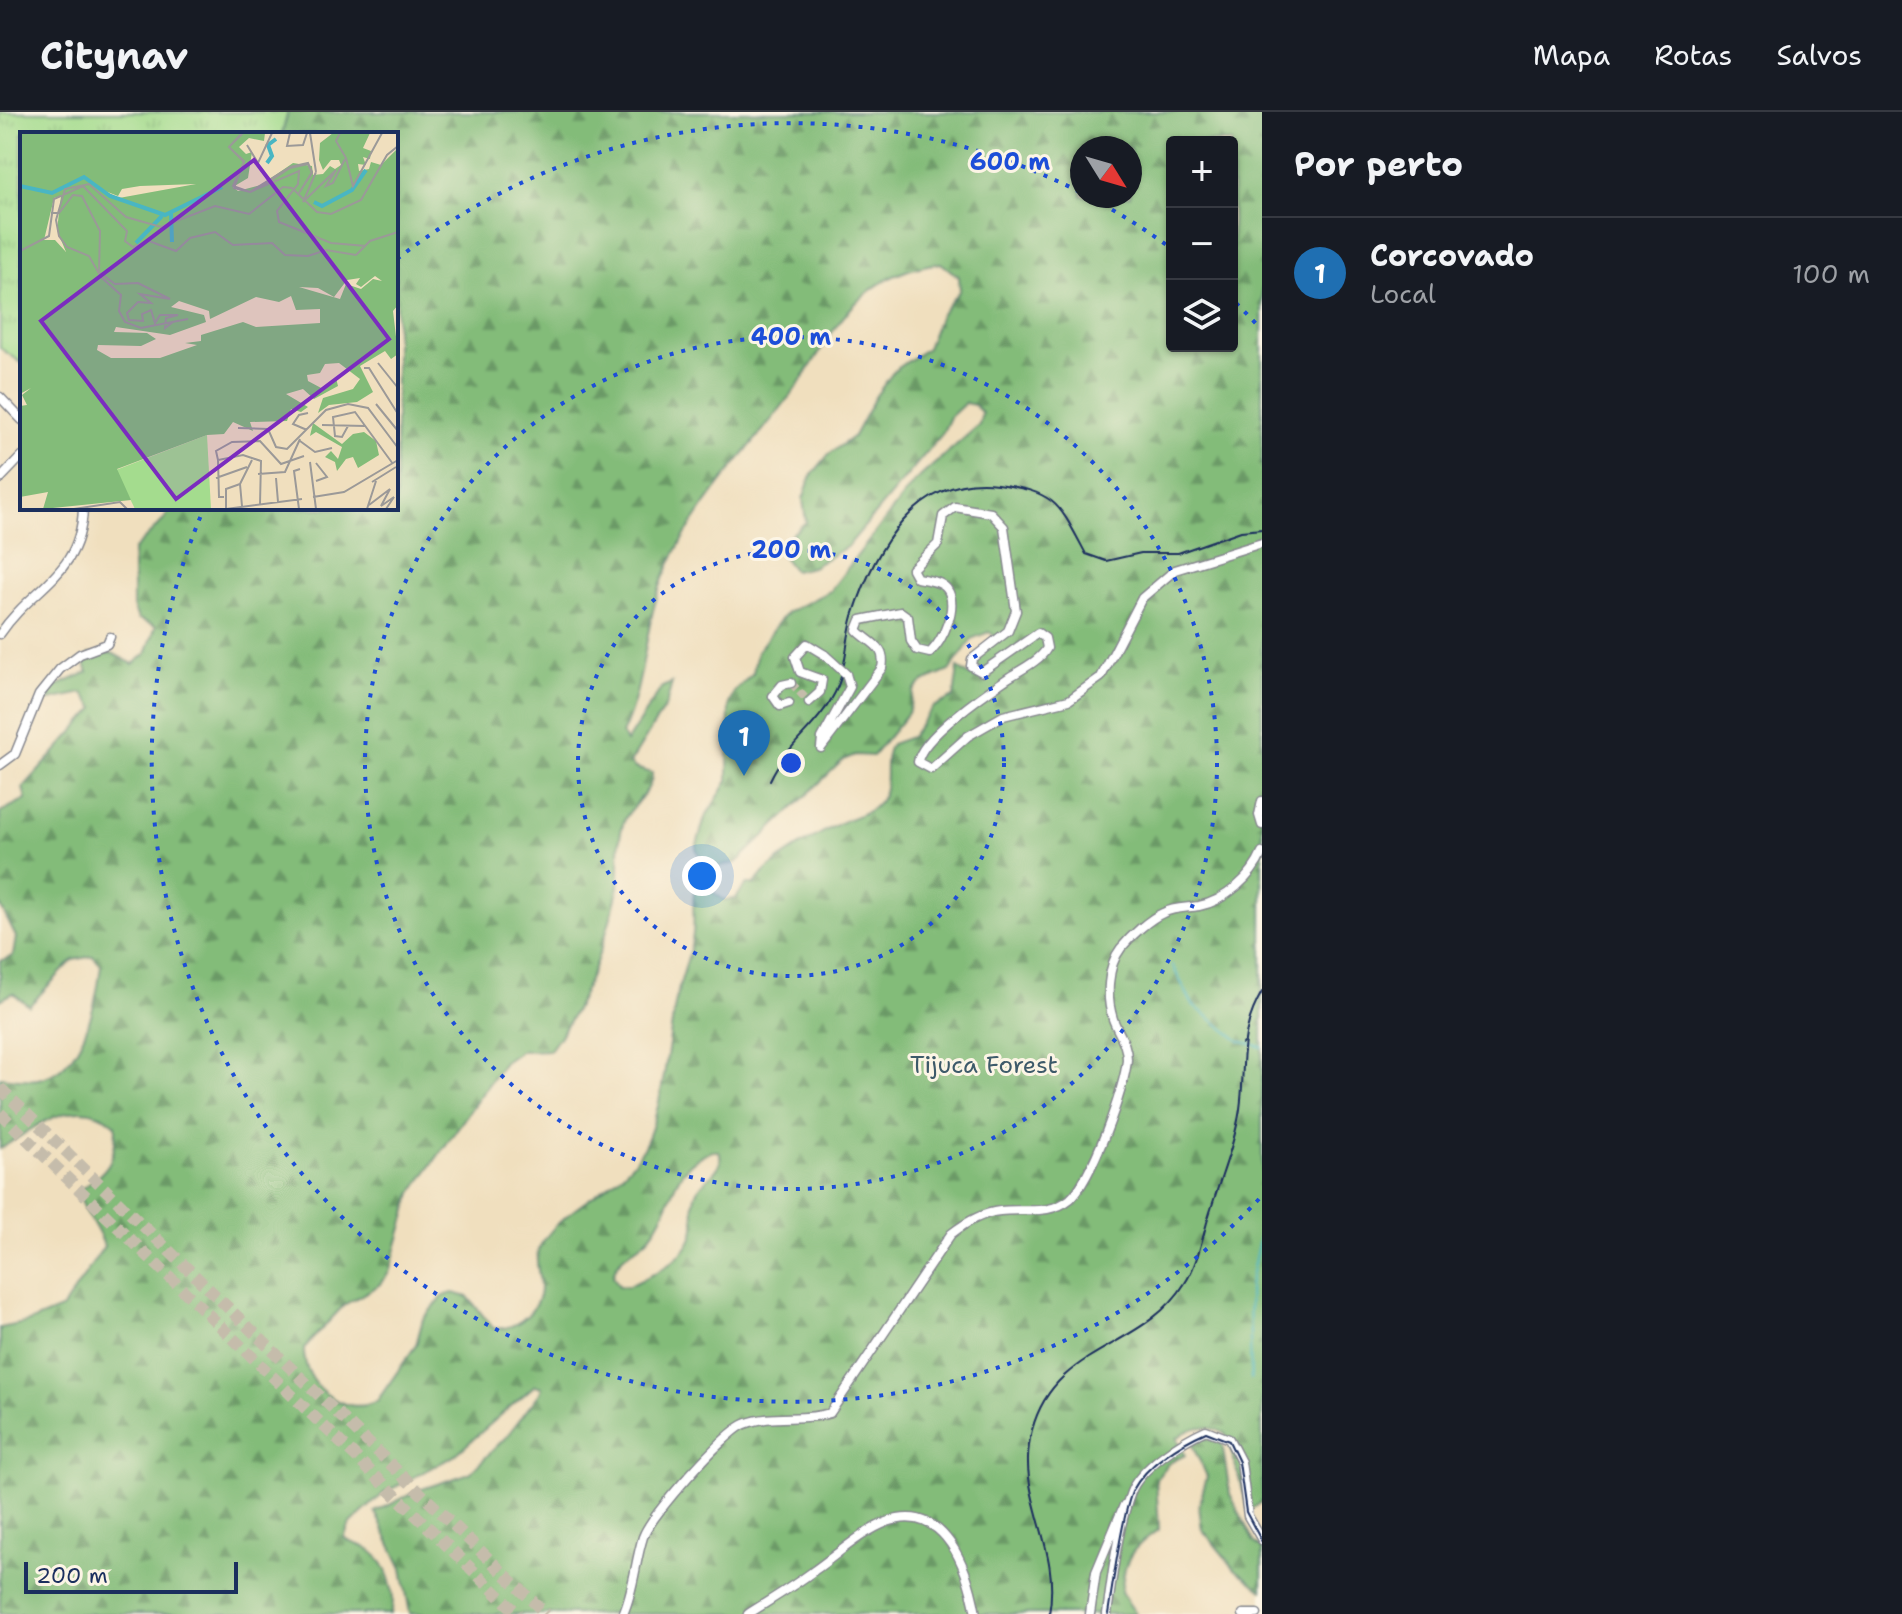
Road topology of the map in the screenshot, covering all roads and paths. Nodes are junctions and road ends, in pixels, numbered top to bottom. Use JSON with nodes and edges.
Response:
{"nodes":[{"id":1,"x":0,"y":397,"type":"edge"},
{"id":2,"x":20,"y":418,"type":"edge"},
{"id":3,"x":20,"y":458,"type":"edge"},
{"id":4,"x":0,"y":479,"type":"edge"},
{"id":5,"x":83,"y":510,"type":"edge"},
{"id":6,"x":1262,"y":543,"type":"edge"},
{"id":7,"x":0,"y":634,"type":"edge"},
{"id":8,"x":110,"y":637,"type":"dead end"},
{"id":9,"x":791,"y":683,"type":"dead end"},
{"id":10,"x":809,"y":702,"type":"dead end"},
{"id":11,"x":789,"y":703,"type":"dead end"},
{"id":12,"x":0,"y":765,"type":"edge"},
{"id":13,"x":1262,"y":801,"type":"edge"},
{"id":14,"x":1262,"y":825,"type":"edge"},
{"id":15,"x":1262,"y":853,"type":"edge"},
{"id":16,"x":1131,"y":1490,"type":"junction"},
{"id":17,"x":1262,"y":1540,"type":"edge"},
{"id":18,"x":623,"y":1614,"type":"edge"},
{"id":19,"x":748,"y":1614,"type":"edge"},
{"id":20,"x":976,"y":1614,"type":"edge"},
{"id":21,"x":1090,"y":1614,"type":"edge"},
{"id":22,"x":1107,"y":1614,"type":"edge"},
{"id":23,"x":1243,"y":1614,"type":"edge"},
{"id":24,"x":1257,"y":1614,"type":"edge"}],
"edges":[{"from":1,"to":2,"type":"street"},
{"from":3,"to":4,"type":"street"},
{"from":5,"to":7,"type":"street"},
{"from":6,"to":10,"type":"street","bridge":true},
{"from":8,"to":12,"type":"street"},
{"from":9,"to":11,"type":"street"},
{"from":13,"to":14,"type":"street"},
{"from":15,"to":18,"type":"street"},
{"from":16,"to":17,"type":"street"},
{"from":16,"to":21,"type":"street"},
{"from":16,"to":22,"type":"street"},
{"from":19,"to":20,"type":"street"},
{"from":23,"to":24,"type":"street"}]}
